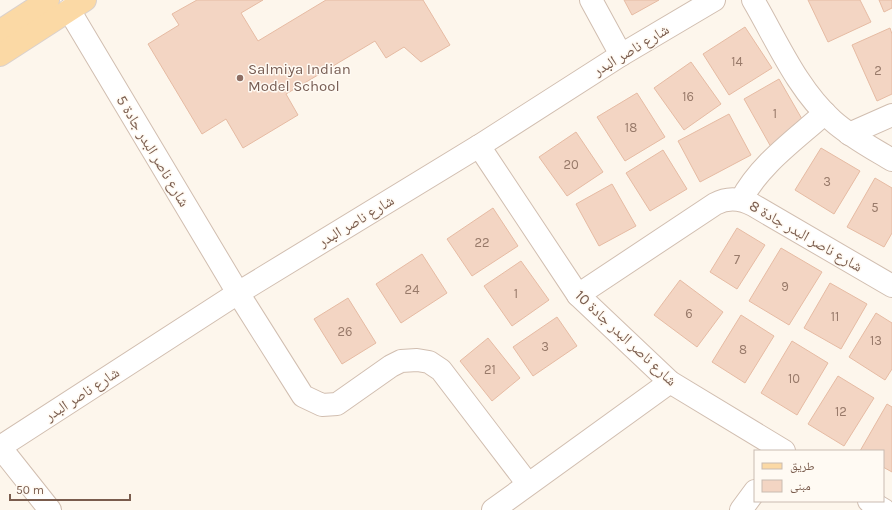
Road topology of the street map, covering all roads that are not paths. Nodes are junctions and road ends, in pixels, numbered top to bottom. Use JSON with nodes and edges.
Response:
{"nodes":[{"id":1,"x":48,"y":0,"type":"edge"},
{"id":2,"x":591,"y":0,"type":"edge"},
{"id":3,"x":714,"y":0,"type":"edge"},
{"id":4,"x":753,"y":0,"type":"edge"},
{"id":5,"x":77,"y":5,"type":"edge"},
{"id":6,"x":0,"y":31,"type":"edge"},
{"id":7,"x":0,"y":55,"type":"edge"},
{"id":8,"x":621,"y":55,"type":"junction"},
{"id":9,"x":825,"y":113,"type":"junction"},
{"id":10,"x":892,"y":115,"type":"edge"},
{"id":11,"x":850,"y":134,"type":"junction"},
{"id":12,"x":479,"y":146,"type":"junction"},
{"id":13,"x":892,"y":160,"type":"edge"},
{"id":14,"x":741,"y":200,"type":"junction"},
{"id":15,"x":892,"y":286,"type":"edge"},
{"id":16,"x":238,"y":293,"type":"junction"},
{"id":17,"x":578,"y":295,"type":"junction"},
{"id":18,"x":670,"y":382,"type":"junction"},
{"id":19,"x":0,"y":447,"type":"edge"},
{"id":20,"x":782,"y":450,"type":"edge"},
{"id":21,"x":528,"y":484,"type":"junction"},
{"id":22,"x":754,"y":492,"type":"edge"},
{"id":23,"x":871,"y":502,"type":"edge"},
{"id":24,"x":50,"y":510,"type":"edge"},
{"id":25,"x":493,"y":510,"type":"edge"},
{"id":26,"x":741,"y":510,"type":"edge"},
{"id":27,"x":884,"y":510,"type":"edge"}],
"edges":[{"from":1,"to":6,"type":"main road"},
{"from":2,"to":8,"type":"street"},
{"from":3,"to":8,"type":"street","name":"شارع ناصر البدر"},
{"from":4,"to":9,"type":"street"},
{"from":5,"to":7,"type":"main road"},
{"from":5,"to":16,"type":"street","name":"شارع ناصر البدر جادة 5"},
{"from":8,"to":12,"type":"street","name":"شارع ناصر البدر"},
{"from":9,"to":11,"type":"street"},
{"from":9,"to":14,"type":"street"},
{"from":10,"to":11,"type":"street"},
{"from":11,"to":13,"type":"street"},
{"from":12,"to":16,"type":"street","name":"شارع ناصر البدر"},
{"from":12,"to":17,"type":"street","name":"شارع ناصر البدر جادة 10"},
{"from":14,"to":15,"type":"street","name":"شارع ناصر البدر جادة 8"},
{"from":14,"to":17,"type":"street","name":"شارع ناصر البدر جادة 8"},
{"from":16,"to":19,"type":"street","name":"شارع ناصر البدر"},
{"from":16,"to":21,"type":"street","name":"شارع ناصر البدر جادة 5"},
{"from":17,"to":18,"type":"street","name":"شارع ناصر البدر جادة 10"},
{"from":18,"to":20,"type":"street","name":"شارع ناصر البدر جادة 10"},
{"from":18,"to":21,"type":"street"},
{"from":19,"to":24,"type":"street"},
{"from":21,"to":25,"type":"street"},
{"from":22,"to":26,"type":"street"},
{"from":23,"to":27,"type":"street"}]}
